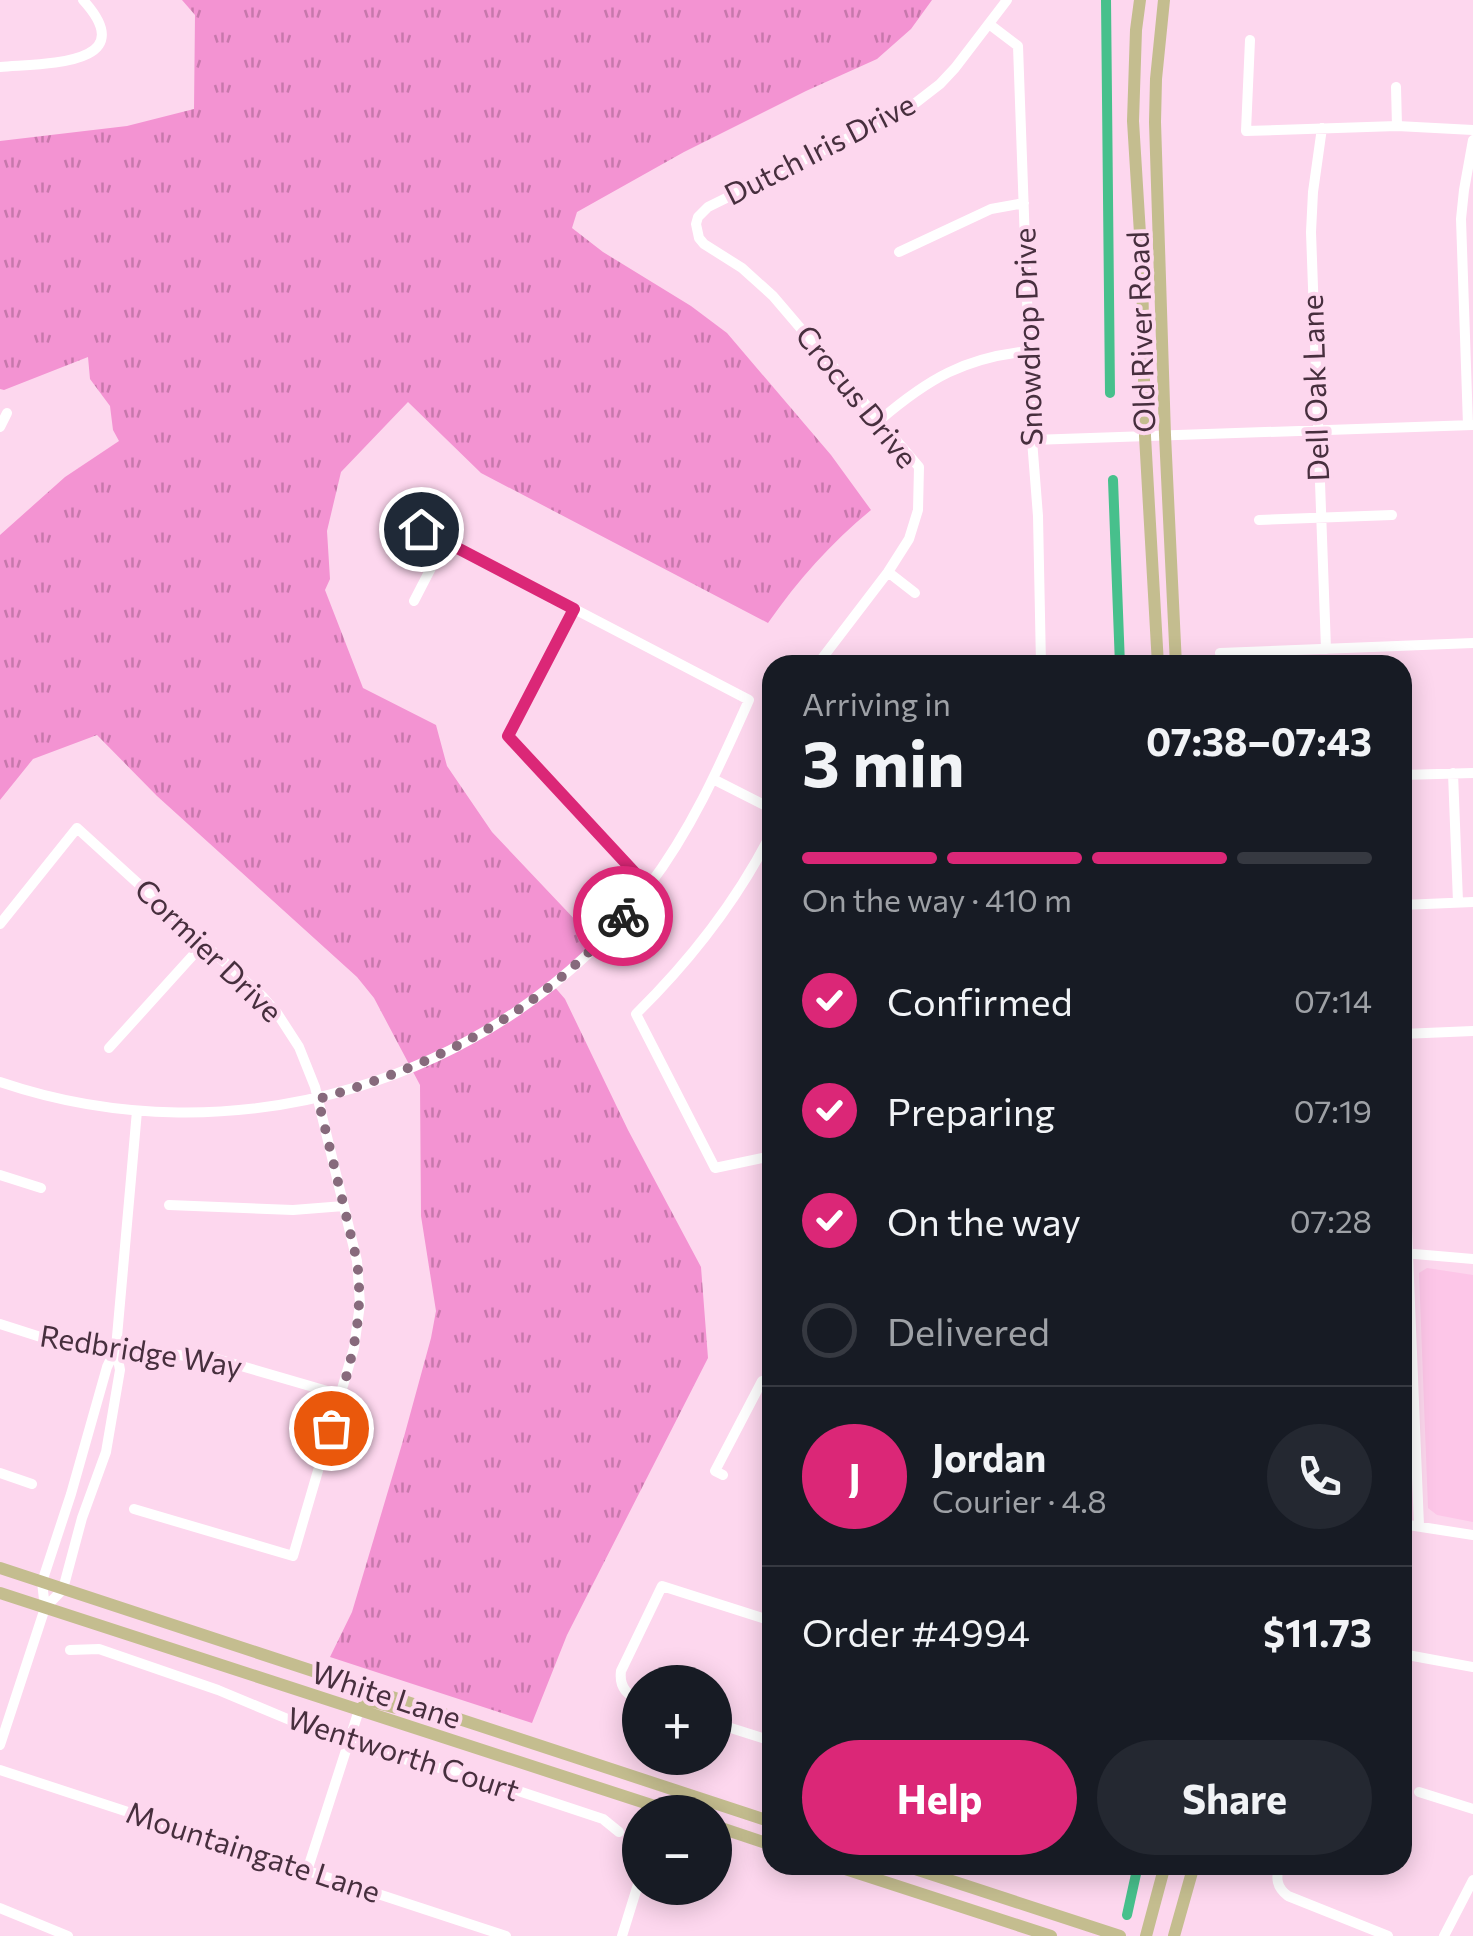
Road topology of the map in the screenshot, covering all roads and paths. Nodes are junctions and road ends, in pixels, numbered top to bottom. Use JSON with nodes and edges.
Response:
{"nodes":[{"id":1,"x":83,"y":0,"type":"edge"},
{"id":2,"x":1007,"y":0,"type":"edge"},
{"id":3,"x":1140,"y":0,"type":"edge"},
{"id":4,"x":1164,"y":0,"type":"edge"},
{"id":5,"x":989,"y":24,"type":"junction"},
{"id":6,"x":1250,"y":40,"type":"dead end"},
{"id":7,"x":0,"y":67,"type":"edge"},
{"id":8,"x":1396,"y":87,"type":"dead end"},
{"id":9,"x":1397,"y":126,"type":"junction"},
{"id":10,"x":1322,"y":128,"type":"junction"},
{"id":11,"x":1473,"y":130,"type":"edge"},
{"id":12,"x":1473,"y":140,"type":"edge"},
{"id":13,"x":1024,"y":203,"type":"junction"},
{"id":14,"x":708,"y":207,"type":"joint"},
{"id":15,"x":899,"y":252,"type":"dead end"},
{"id":16,"x":1468,"y":292,"type":"edge"},
{"id":17,"x":1030,"y":351,"type":"junction"},
{"id":18,"x":7,"y":412,"type":"dead end"},
{"id":19,"x":880,"y":420,"type":"junction"},
{"id":20,"x":1470,"y":425,"type":"edge"},
{"id":21,"x":0,"y":427,"type":"edge"},
{"id":22,"x":1318,"y":430,"type":"junction"},
{"id":23,"x":1165,"y":435,"type":"junction"},
{"id":24,"x":1145,"y":436,"type":"junction"},
{"id":25,"x":1032,"y":440,"type":"junction"},
{"id":26,"x":1392,"y":515,"type":"dead end"},
{"id":27,"x":1321,"y":518,"type":"junction"},
{"id":28,"x":1259,"y":520,"type":"dead end"},
{"id":29,"x":421,"y":529,"type":"dead end"},
{"id":30,"x":445,"y":542,"type":"junction"},
{"id":31,"x":888,"y":572,"type":"junction"},
{"id":32,"x":915,"y":592,"type":"dead end"},
{"id":33,"x":414,"y":601,"type":"dead end"},
{"id":34,"x":574,"y":609,"type":"junction"},
{"id":35,"x":1473,"y":644,"type":"edge"},
{"id":36,"x":1326,"y":649,"type":"junction"},
{"id":37,"x":1220,"y":653,"type":"dead end"},
{"id":38,"x":826,"y":655,"type":"edge"},
{"id":39,"x":1042,"y":655,"type":"edge"},
{"id":40,"x":1157,"y":655,"type":"edge"},
{"id":41,"x":1176,"y":655,"type":"edge"},
{"id":42,"x":1473,"y":772,"type":"edge"},
{"id":43,"x":1452,"y":773,"type":"junction"},
{"id":44,"x":1412,"y":775,"type":"edge"},
{"id":45,"x":714,"y":779,"type":"junction"},
{"id":46,"x":762,"y":805,"type":"edge"},
{"id":47,"x":762,"y":851,"type":"edge"},
{"id":48,"x":648,"y":887,"type":"junction"},
{"id":49,"x":1458,"y":902,"type":"junction"},
{"id":50,"x":1473,"y":902,"type":"edge"},
{"id":51,"x":1412,"y":904,"type":"edge"},
{"id":52,"x":0,"y":924,"type":"edge"},
{"id":53,"x":204,"y":943,"type":"junction"},
{"id":54,"x":1473,"y":1031,"type":"edge"},
{"id":55,"x":1412,"y":1034,"type":"edge"},
{"id":56,"x":109,"y":1048,"type":"dead end"},
{"id":57,"x":0,"y":1082,"type":"edge"},
{"id":58,"x":318,"y":1099,"type":"junction"},
{"id":59,"x":137,"y":1111,"type":"junction"},
{"id":60,"x":762,"y":1158,"type":"edge"},
{"id":61,"x":0,"y":1175,"type":"edge"},
{"id":62,"x":41,"y":1188,"type":"dead end"},
{"id":63,"x":168,"y":1205,"type":"dead end"},
{"id":64,"x":344,"y":1206,"type":"junction"},
{"id":65,"x":1412,"y":1254,"type":"edge"},
{"id":66,"x":1473,"y":1260,"type":"edge"},
{"id":67,"x":0,"y":1324,"type":"edge"},
{"id":68,"x":116,"y":1348,"type":"junction"},
{"id":69,"x":762,"y":1391,"type":"edge"},
{"id":70,"x":340,"y":1396,"type":"junction"},
{"id":71,"x":1412,"y":1416,"type":"edge"},
{"id":72,"x":0,"y":1473,"type":"edge"},
{"id":73,"x":723,"y":1476,"type":"dead end"},
{"id":74,"x":32,"y":1484,"type":"dead end"},
{"id":75,"x":134,"y":1509,"type":"dead end"},
{"id":76,"x":1412,"y":1525,"type":"edge"},
{"id":77,"x":1419,"y":1526,"type":"junction"},
{"id":78,"x":1473,"y":1534,"type":"edge"},
{"id":79,"x":0,"y":1568,"type":"edge"},
{"id":80,"x":42,"y":1582,"type":"junction"},
{"id":81,"x":62,"y":1588,"type":"junction"},
{"id":82,"x":0,"y":1593,"type":"edge"},
{"id":83,"x":45,"y":1608,"type":"junction"},
{"id":84,"x":762,"y":1618,"type":"edge"},
{"id":85,"x":70,"y":1650,"type":"dead end"},
{"id":86,"x":1412,"y":1656,"type":"edge"},
{"id":87,"x":624,"y":1665,"type":"edge"},
{"id":88,"x":1473,"y":1667,"type":"edge"},
{"id":89,"x":359,"y":1710,"type":"junction"},
{"id":90,"x":447,"y":1716,"type":"junction"},
{"id":91,"x":732,"y":1728,"type":"edge"},
{"id":92,"x":762,"y":1738,"type":"edge"},
{"id":93,"x":348,"y":1744,"type":"junction"},
{"id":94,"x":0,"y":1745,"type":"edge"},
{"id":95,"x":0,"y":1770,"type":"edge"},
{"id":96,"x":668,"y":1788,"type":"junction"},
{"id":97,"x":1420,"y":1792,"type":"dead end"},
{"id":98,"x":667,"y":1795,"type":"edge"},
{"id":99,"x":622,"y":1797,"type":"edge"},
{"id":100,"x":1473,"y":1809,"type":"edge"},
{"id":101,"x":762,"y":1819,"type":"edge"},
{"id":102,"x":619,"y":1832,"type":"dead end"},
{"id":103,"x":732,"y":1832,"type":"edge"},
{"id":104,"x":762,"y":1842,"type":"edge"},
{"id":105,"x":307,"y":1871,"type":"junction"},
{"id":106,"x":864,"y":1875,"type":"edge"},
{"id":107,"x":888,"y":1875,"type":"edge"},
{"id":108,"x":911,"y":1875,"type":"edge"},
{"id":109,"x":934,"y":1875,"type":"edge"},
{"id":110,"x":1163,"y":1875,"type":"edge"},
{"id":111,"x":1191,"y":1875,"type":"edge"},
{"id":112,"x":1276,"y":1875,"type":"edge"},
{"id":113,"x":949,"y":1880,"type":"junction"},
{"id":114,"x":1473,"y":1880,"type":"edge"},
{"id":115,"x":882,"y":1881,"type":"junction"},
{"id":116,"x":632,"y":1905,"type":"edge"},
{"id":117,"x":0,"y":1908,"type":"edge"},
{"id":118,"x":68,"y":1936,"type":"edge"},
{"id":119,"x":506,"y":1936,"type":"edge"},
{"id":120,"x":622,"y":1936,"type":"edge"},
{"id":121,"x":1050,"y":1936,"type":"edge"},
{"id":122,"x":1120,"y":1936,"type":"edge"},
{"id":123,"x":1146,"y":1936,"type":"edge"},
{"id":124,"x":1174,"y":1936,"type":"edge"},
{"id":125,"x":1388,"y":1936,"type":"edge"},
{"id":126,"x":1444,"y":1936,"type":"edge"}],
"edges":[{"from":1,"to":7,"type":"street"},
{"from":2,"to":5,"type":"street","name":"Dutch Iris Drive"},
{"from":3,"to":24,"type":"main road","name":"Old River Road"},
{"from":4,"to":23,"type":"main road","name":"Old River Road"},
{"from":5,"to":13,"type":"street","name":"Snowdrop Drive"},
{"from":5,"to":14,"type":"street","name":"Dutch Iris Drive"},
{"from":6,"to":10,"type":"street"},
{"from":8,"to":9,"type":"street"},
{"from":9,"to":10,"type":"street"},
{"from":9,"to":11,"type":"street"},
{"from":10,"to":22,"type":"street","name":"Dell Oak Lane"},
{"from":12,"to":16,"type":"street"},
{"from":13,"to":15,"type":"street"},
{"from":13,"to":17,"type":"street","name":"Snowdrop Drive"},
{"from":14,"to":19,"type":"street","name":"Crocus Drive"},
{"from":16,"to":20,"type":"street"},
{"from":17,"to":19,"type":"street"},
{"from":17,"to":25,"type":"street","name":"Snowdrop Drive"},
{"from":18,"to":21,"type":"street"},
{"from":19,"to":31,"type":"street","name":"Crocus Drive"},
{"from":20,"to":22,"type":"street"},
{"from":22,"to":23,"type":"street"},
{"from":22,"to":27,"type":"street","name":"Dell Oak Lane"},
{"from":23,"to":24,"type":"street"},
{"from":23,"to":41,"type":"main road","name":"Old River Road"},
{"from":24,"to":25,"type":"street"},
{"from":24,"to":40,"type":"main road","name":"Old River Road"},
{"from":25,"to":39,"type":"street","name":"Snowdrop Drive"},
{"from":26,"to":27,"type":"street"},
{"from":27,"to":28,"type":"street"},
{"from":27,"to":36,"type":"street","name":"Dell Oak Lane"},
{"from":29,"to":30,"type":"street"},
{"from":30,"to":33,"type":"street"},
{"from":30,"to":34,"type":"street"},
{"from":31,"to":32,"type":"street"},
{"from":31,"to":38,"type":"street","name":"Crocus Drive"},
{"from":34,"to":45,"type":"street"},
{"from":34,"to":48,"type":"street"},
{"from":35,"to":36,"type":"street"},
{"from":36,"to":37,"type":"street"},
{"from":42,"to":43,"type":"street"},
{"from":43,"to":44,"type":"street"},
{"from":43,"to":49,"type":"street"},
{"from":45,"to":46,"type":"street"},
{"from":45,"to":48,"type":"street"},
{"from":47,"to":60,"type":"street"},
{"from":48,"to":58,"type":"street"},
{"from":49,"to":50,"type":"street"},
{"from":49,"to":51,"type":"street"},
{"from":52,"to":53,"type":"street","name":"Cormier Drive"},
{"from":53,"to":56,"type":"street"},
{"from":53,"to":58,"type":"street","name":"Cormier Drive"},
{"from":54,"to":55,"type":"street"},
{"from":57,"to":59,"type":"street"},
{"from":58,"to":59,"type":"street"},
{"from":58,"to":64,"type":"street","name":"Cormier Drive"},
{"from":59,"to":68,"type":"street"},
{"from":61,"to":62,"type":"street"},
{"from":63,"to":64,"type":"street"},
{"from":64,"to":70,"type":"street","name":"Cormier Drive"},
{"from":65,"to":66,"type":"street"},
{"from":67,"to":68,"type":"street","name":"Redbridge Way"},
{"from":68,"to":70,"type":"street","name":"Redbridge Way"},
{"from":68,"to":80,"type":"street"},
{"from":68,"to":81,"type":"street"},
{"from":69,"to":73,"type":"street"},
{"from":70,"to":75,"type":"street","name":"Cormier Drive"},
{"from":71,"to":77,"type":"street"},
{"from":72,"to":74,"type":"street"},
{"from":76,"to":77,"type":"street"},
{"from":77,"to":78,"type":"street"},
{"from":79,"to":80,"type":"main road","name":"White Lane"},
{"from":80,"to":81,"type":"main road","name":"White Lane"},
{"from":80,"to":83,"type":"street"},
{"from":81,"to":83,"type":"street"},
{"from":81,"to":90,"type":"main road","name":"White Lane"},
{"from":82,"to":83,"type":"main road","name":"White Lane"},
{"from":83,"to":89,"type":"main road","name":"White Lane"},
{"from":83,"to":94,"type":"street"},
{"from":84,"to":87,"type":"street"},
{"from":85,"to":93,"type":"street","name":"Wentworth Court"},
{"from":86,"to":88,"type":"street"},
{"from":89,"to":90,"type":"main road"},
{"from":89,"to":93,"type":"street"},
{"from":89,"to":99,"type":"main road","name":"White Lane"},
{"from":90,"to":96,"type":"main road","name":"White Lane"},
{"from":91,"to":92,"type":"street"},
{"from":93,"to":102,"type":"street","name":"Wentworth Court"},
{"from":93,"to":105,"type":"street"},
{"from":95,"to":105,"type":"street","name":"Mountaingate Lane"},
{"from":96,"to":98,"type":"street"},
{"from":96,"to":101,"type":"main road","name":"White Lane"},
{"from":97,"to":100,"type":"street"},
{"from":103,"to":104,"type":"main road"},
{"from":105,"to":119,"type":"street","name":"Mountaingate Lane"},
{"from":106,"to":115,"type":"main road"},
{"from":107,"to":115,"type":"main road"},
{"from":108,"to":113,"type":"main road"},
{"from":109,"to":113,"type":"main road"},
{"from":110,"to":123,"type":"main road"},
{"from":111,"to":124,"type":"main road"},
{"from":112,"to":125,"type":"street"},
{"from":113,"to":122,"type":"main road"},
{"from":114,"to":126,"type":"street"},
{"from":115,"to":121,"type":"main road"},
{"from":116,"to":120,"type":"street"},
{"from":117,"to":118,"type":"street"}]}
